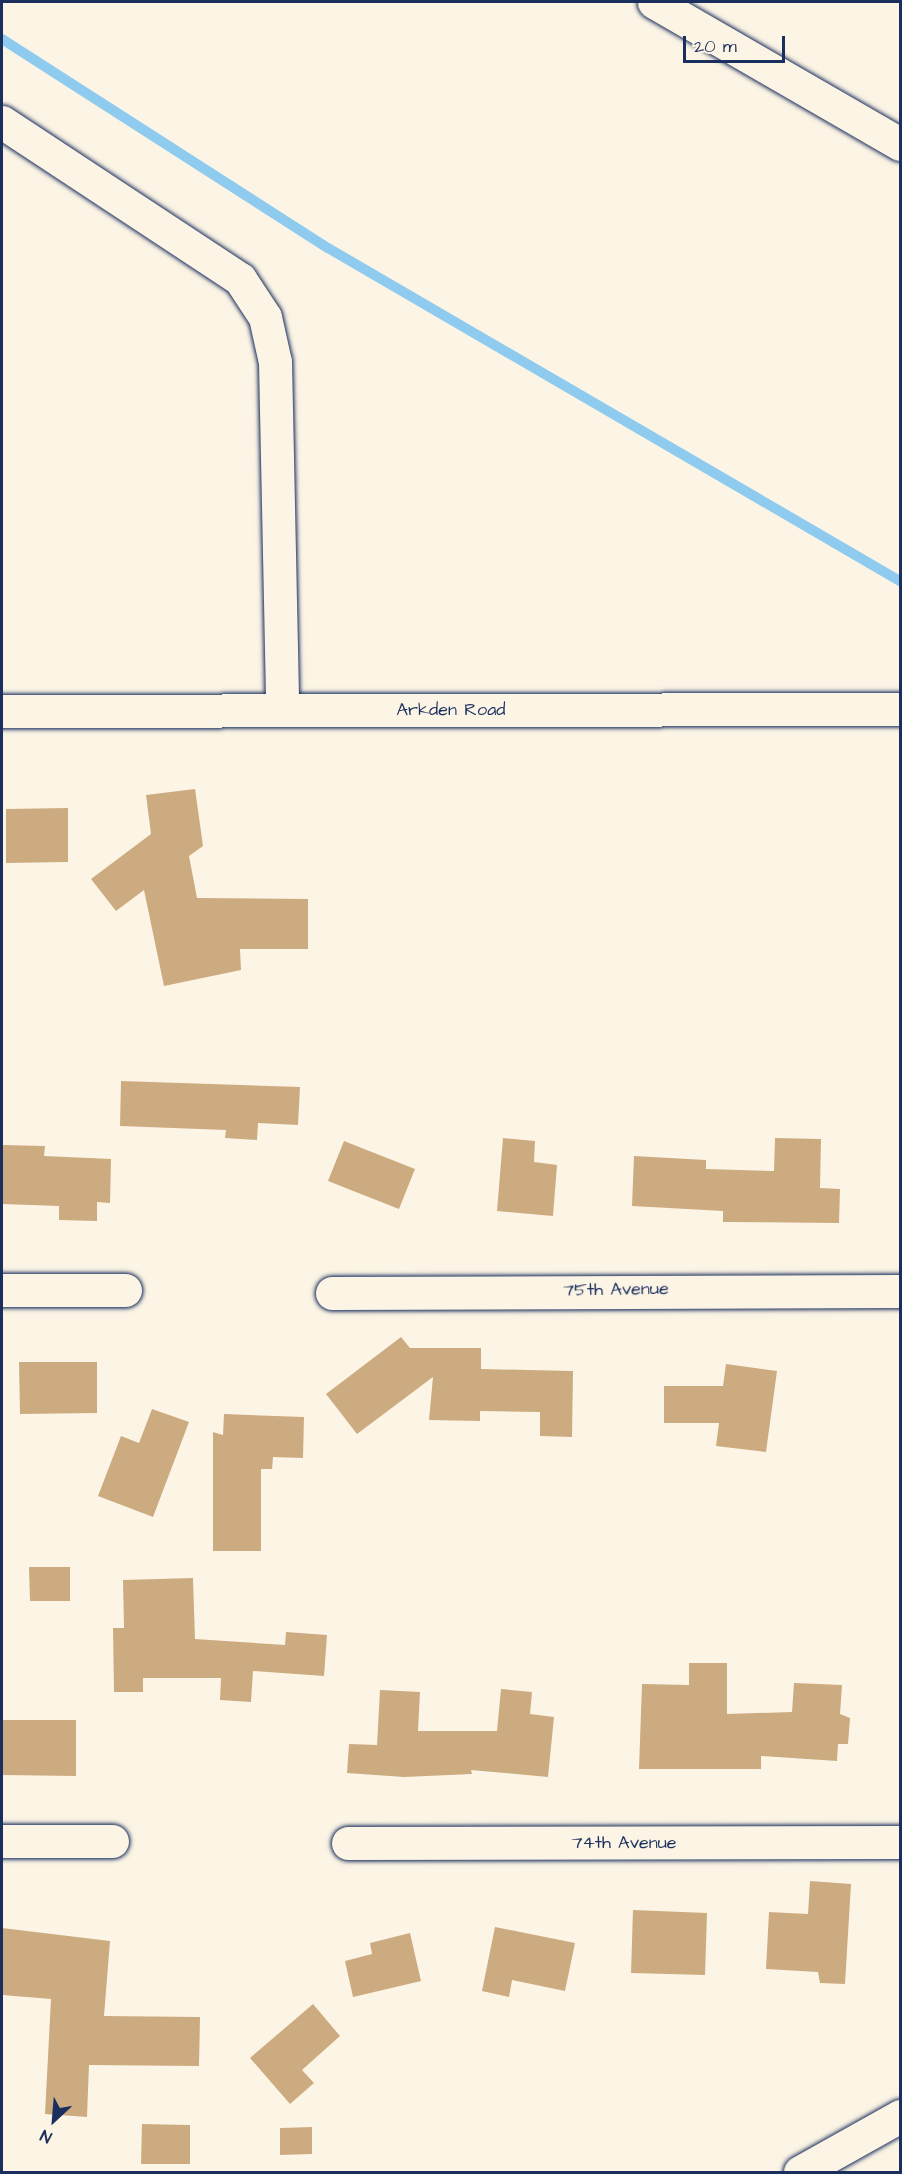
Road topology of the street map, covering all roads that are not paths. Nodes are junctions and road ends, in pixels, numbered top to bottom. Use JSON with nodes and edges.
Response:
{"nodes":[{"id":1,"x":654,"y":2,"type":"edge"},
{"id":2,"x":2,"y":122,"type":"edge"},
{"id":3,"x":900,"y":144,"type":"edge"},
{"id":4,"x":900,"y":709,"type":"edge"},
{"id":5,"x":282,"y":710,"type":"junction"},
{"id":6,"x":2,"y":711,"type":"edge"},
{"id":7,"x":2,"y":1290,"type":"edge"},
{"id":8,"x":125,"y":1290,"type":"dead end"},
{"id":9,"x":900,"y":1291,"type":"edge"},
{"id":10,"x":332,"y":1293,"type":"dead end"},
{"id":11,"x":2,"y":1841,"type":"edge"},
{"id":12,"x":112,"y":1841,"type":"dead end"},
{"id":13,"x":900,"y":1842,"type":"edge"},
{"id":14,"x":348,"y":1844,"type":"dead end"},
{"id":15,"x":900,"y":2116,"type":"edge"},
{"id":16,"x":800,"y":2172,"type":"edge"}],
"edges":[{"from":1,"to":3,"type":"street"},
{"from":2,"to":5,"type":"street"},
{"from":4,"to":5,"type":"street","name":"Arkden Road"},
{"from":5,"to":6,"type":"street","name":"Arkden Road"},
{"from":7,"to":8,"type":"street"},
{"from":9,"to":10,"type":"street","name":"75th Avenue"},
{"from":11,"to":12,"type":"street"},
{"from":13,"to":14,"type":"street","name":"74th Avenue"},
{"from":15,"to":16,"type":"street"}]}
